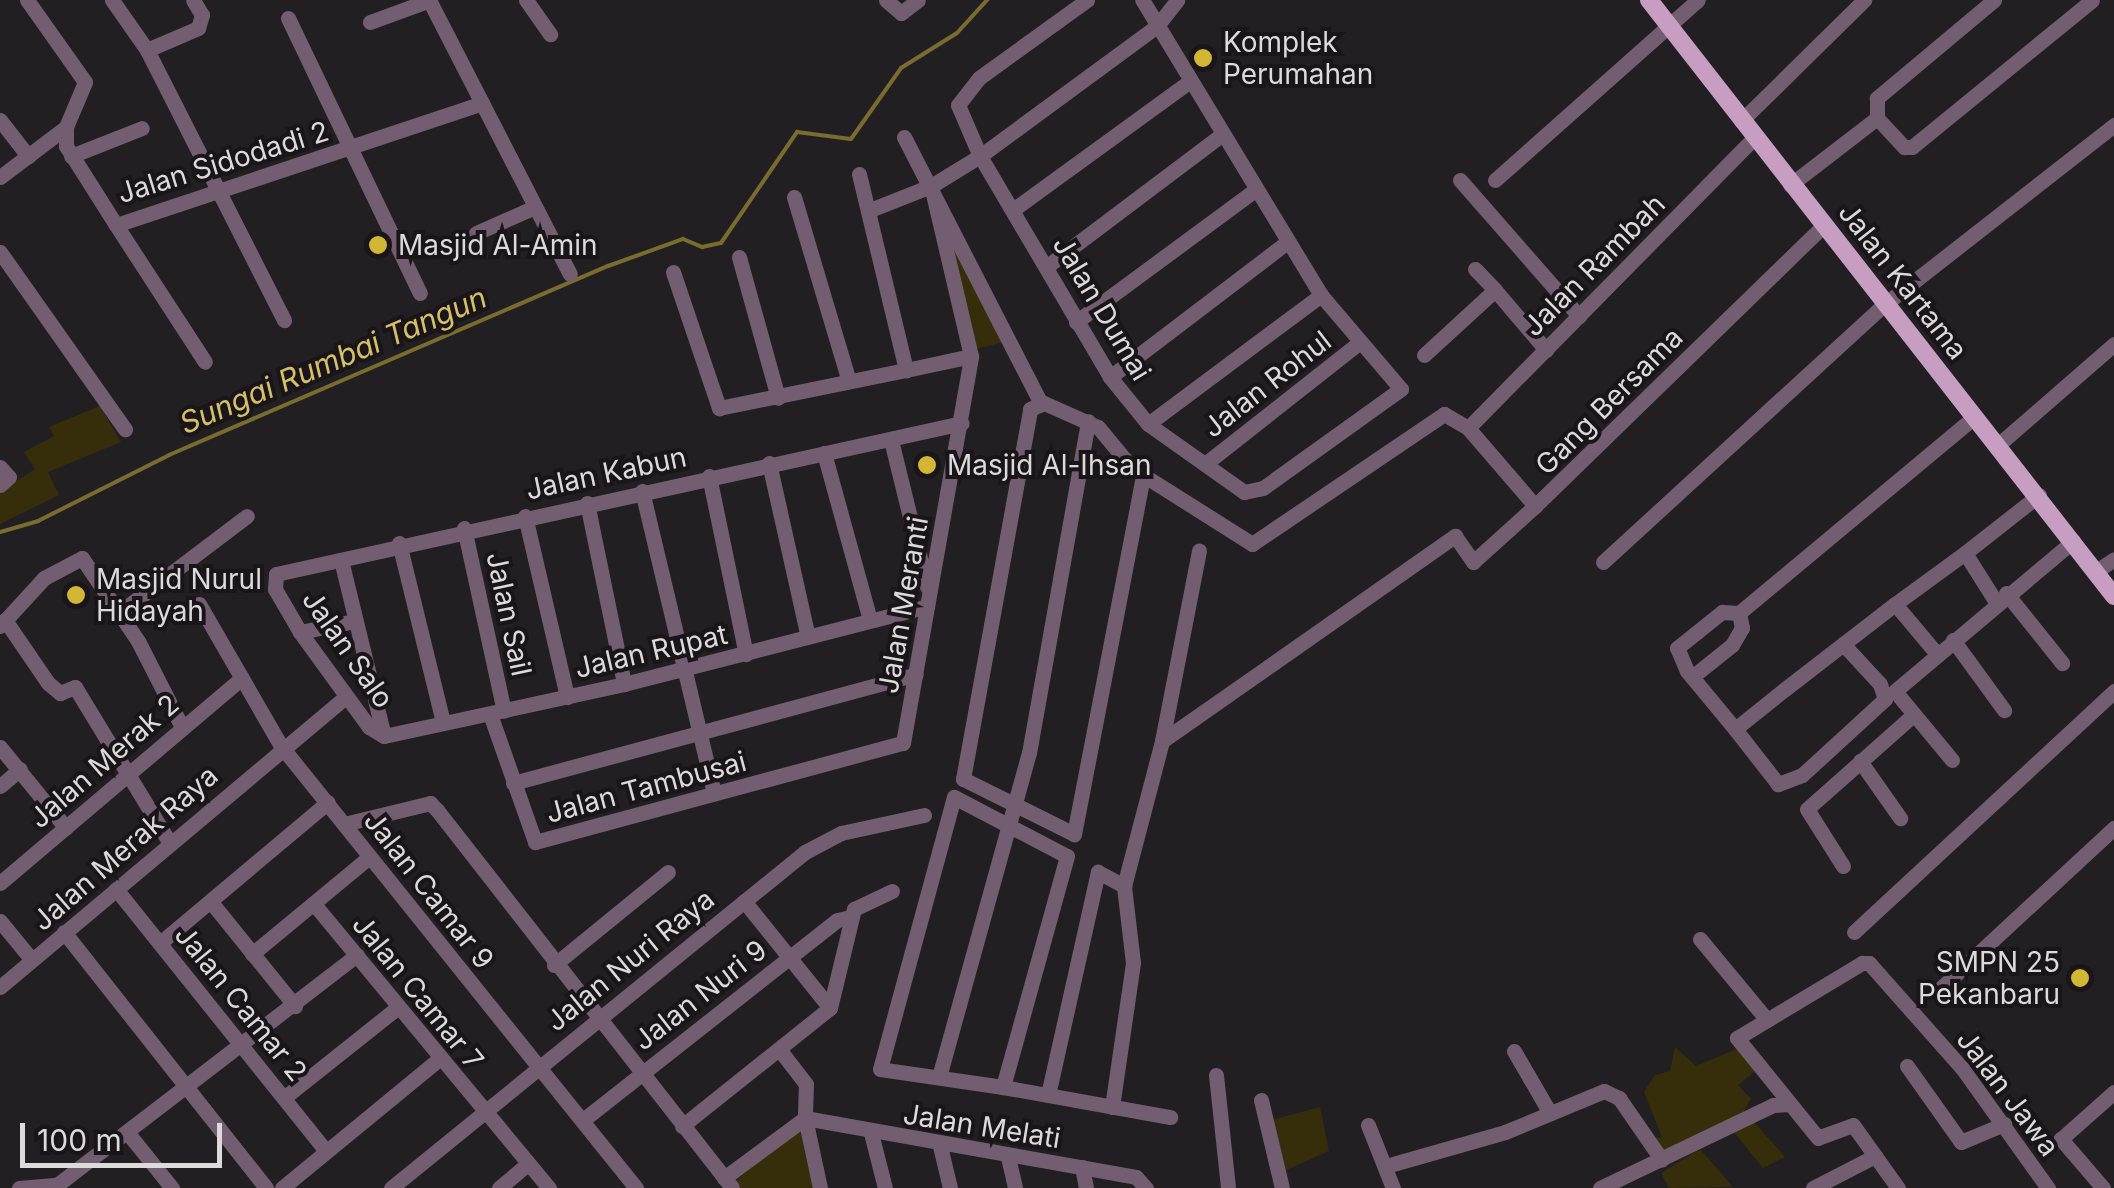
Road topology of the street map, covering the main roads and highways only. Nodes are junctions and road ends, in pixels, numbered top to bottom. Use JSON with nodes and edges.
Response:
{"nodes":[{"id":1,"x":1648,"y":0,"type":"edge"},
{"id":2,"x":2114,"y":596,"type":"edge"}],
"edges":[{"from":1,"to":2,"type":"main road","name":"Jalan Kartama"}]}
